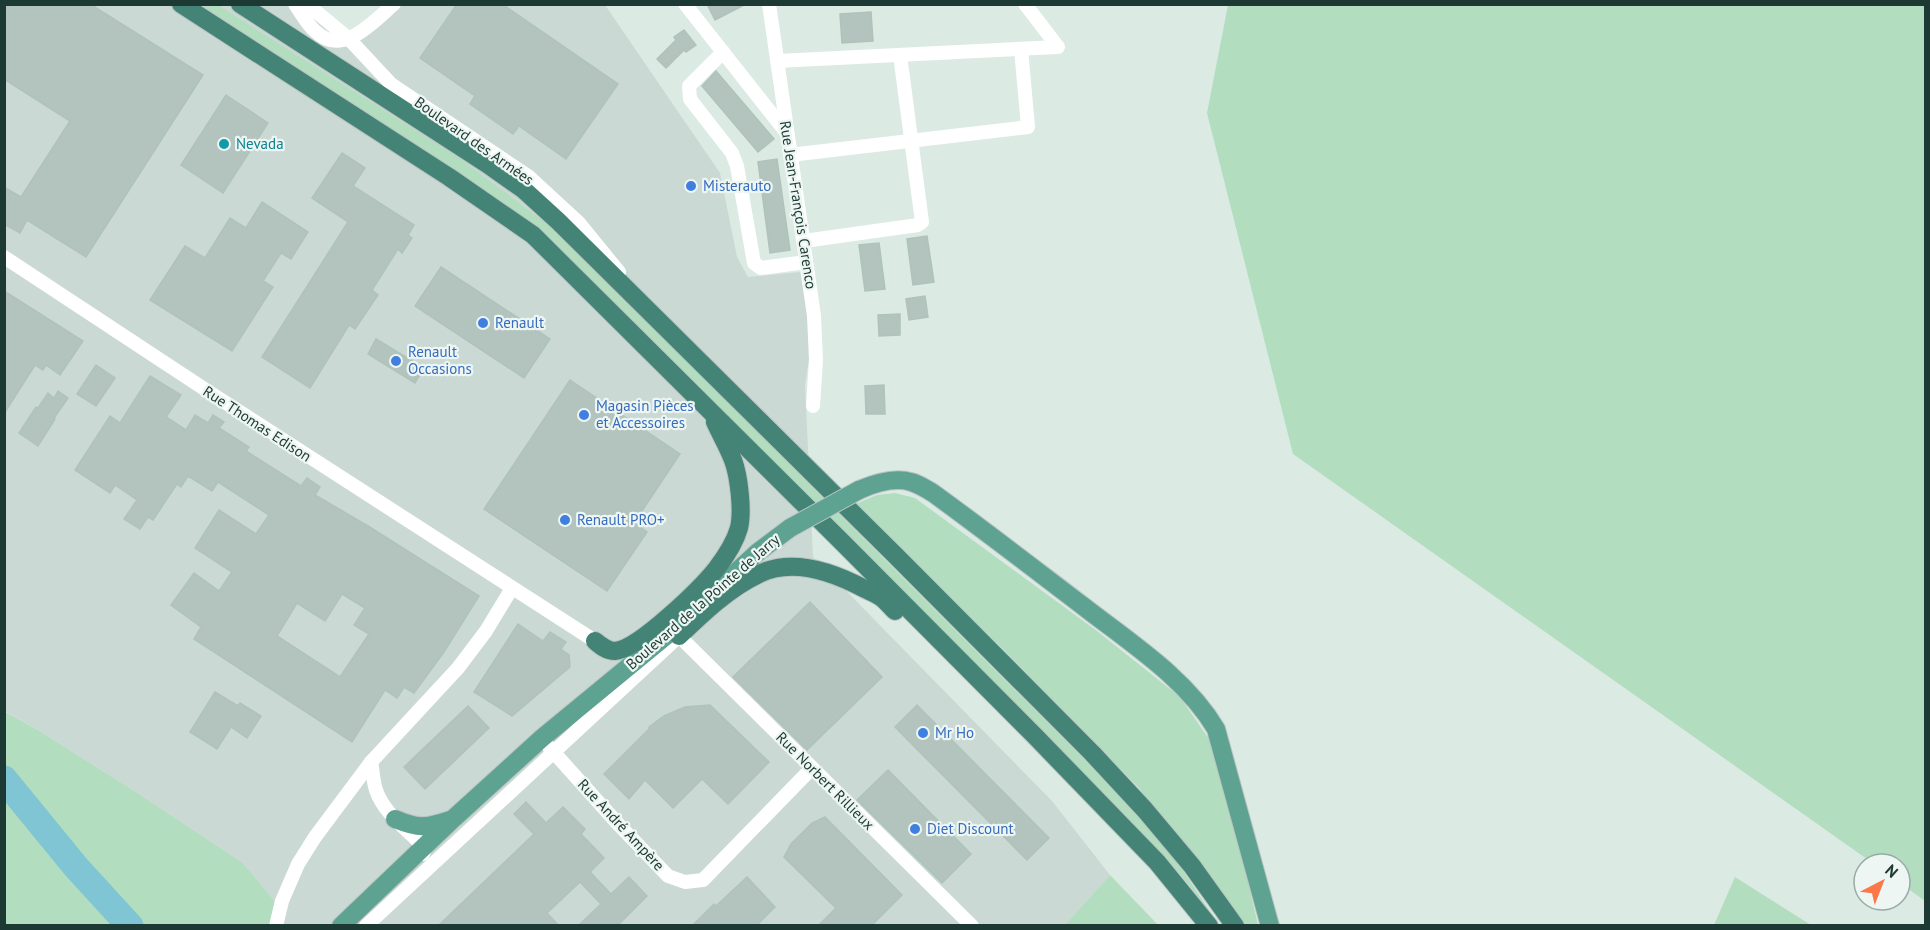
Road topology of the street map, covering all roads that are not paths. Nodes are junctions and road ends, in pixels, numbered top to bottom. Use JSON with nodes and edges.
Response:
{"nodes":[{"id":1,"x":181,"y":4,"type":"edge"},
{"id":2,"x":240,"y":4,"type":"edge"},
{"id":3,"x":295,"y":4,"type":"edge"},
{"id":4,"x":307,"y":4,"type":"edge"},
{"id":5,"x":393,"y":4,"type":"edge"},
{"id":6,"x":685,"y":4,"type":"edge"},
{"id":7,"x":769,"y":4,"type":"edge"},
{"id":8,"x":1025,"y":4,"type":"edge"},
{"id":9,"x":349,"y":39,"type":"junction"},
{"id":10,"x":1021,"y":49,"type":"junction"},
{"id":11,"x":723,"y":52,"type":"junction"},
{"id":12,"x":900,"y":55,"type":"junction"},
{"id":13,"x":777,"y":61,"type":"junction"},
{"id":14,"x":786,"y":132,"type":"junction"},
{"id":15,"x":912,"y":141,"type":"junction"},
{"id":16,"x":790,"y":155,"type":"junction"},
{"id":17,"x":804,"y":241,"type":"junction"},
{"id":18,"x":4,"y":257,"type":"edge"},
{"id":19,"x":806,"y":262,"type":"junction"},
{"id":20,"x":655,"y":315,"type":"junction"},
{"id":21,"x":813,"y":406,"type":"dead end"},
{"id":22,"x":711,"y":412,"type":"junction"},
{"id":23,"x":512,"y":588,"type":"junction"},
{"id":24,"x":679,"y":636,"type":"junction"},
{"id":25,"x":595,"y":641,"type":"joint"},
{"id":26,"x":1034,"y":735,"type":"junction"},
{"id":27,"x":548,"y":745,"type":"junction"},
{"id":28,"x":371,"y":762,"type":"junction"},
{"id":29,"x":812,"y":768,"type":"junction"},
{"id":30,"x":454,"y":818,"type":"junction"},
{"id":31,"x":395,"y":819,"type":"junction"},
{"id":32,"x":425,"y":848,"type":"junction"},
{"id":33,"x":410,"y":885,"type":"junction"},
{"id":34,"x":276,"y":926,"type":"edge"},
{"id":35,"x":341,"y":926,"type":"edge"},
{"id":36,"x":366,"y":926,"type":"edge"},
{"id":37,"x":972,"y":926,"type":"edge"},
{"id":38,"x":1209,"y":926,"type":"edge"},
{"id":39,"x":1235,"y":926,"type":"edge"},
{"id":40,"x":1270,"y":926,"type":"edge"}],
"edges":[{"from":1,"to":22,"type":"highway"},
{"from":2,"to":20,"type":"highway"},
{"from":3,"to":9,"type":"street"},
{"from":4,"to":9,"type":"street","name":"Boulevard des Armées"},
{"from":5,"to":9,"type":"street"},
{"from":6,"to":11,"type":"street"},
{"from":7,"to":13,"type":"street","name":"Rue Jean-François Carenco"},
{"from":8,"to":10,"type":"street"},
{"from":9,"to":20,"type":"street","name":"Boulevard des Armées"},
{"from":10,"to":12,"type":"street"},
{"from":10,"to":15,"type":"street"},
{"from":11,"to":14,"type":"street"},
{"from":11,"to":19,"type":"street"},
{"from":12,"to":13,"type":"street"},
{"from":12,"to":15,"type":"street"},
{"from":13,"to":14,"type":"street","name":"Rue Jean-François Carenco"},
{"from":14,"to":16,"type":"street","name":"Rue Jean-François Carenco"},
{"from":15,"to":16,"type":"street"},
{"from":15,"to":17,"type":"street"},
{"from":16,"to":17,"type":"street","name":"Rue Jean-François Carenco"},
{"from":17,"to":19,"type":"street","name":"Rue Jean-François Carenco"},
{"from":18,"to":23,"type":"street","name":"Rue Thomas Edison"},
{"from":19,"to":21,"type":"street","name":"Rue Jean-François Carenco"},
{"from":20,"to":39,"type":"highway"},
{"from":22,"to":25,"type":"highway"},
{"from":22,"to":26,"type":"highway"},
{"from":23,"to":25,"type":"street","name":"Rue Thomas Edison"},
{"from":23,"to":28,"type":"street"},
{"from":24,"to":26,"type":"highway"},
{"from":24,"to":27,"type":"street","name":"Boulevard de la Pointe de Jarry"},
{"from":24,"to":29,"type":"street","name":"Rue Norbert Rillieux"},
{"from":26,"to":38,"type":"highway"},
{"from":27,"to":29,"type":"street","name":"Rue André Ampère"},
{"from":27,"to":30,"type":"main road","name":"Boulevard de la Pointe de Jarry"},
{"from":27,"to":33,"type":"street","name":"Boulevard de la Pointe de Jarry"},
{"from":27,"to":40,"type":"main road","name":"Boulevard de la Pointe de Jarry","bridge":true},
{"from":28,"to":31,"type":"street"},
{"from":28,"to":34,"type":"street"},
{"from":29,"to":37,"type":"street","name":"Rue Norbert Rillieux"},
{"from":30,"to":31,"type":"main road"},
{"from":30,"to":32,"type":"main road","name":"Boulevard de la Pointe de Jarry"},
{"from":31,"to":32,"type":"street"},
{"from":32,"to":33,"type":"street"},
{"from":32,"to":35,"type":"main road","name":"Boulevard de la Pointe de Jarry"},
{"from":33,"to":36,"type":"street","name":"Boulevard de la Pointe de Jarry"}]}
